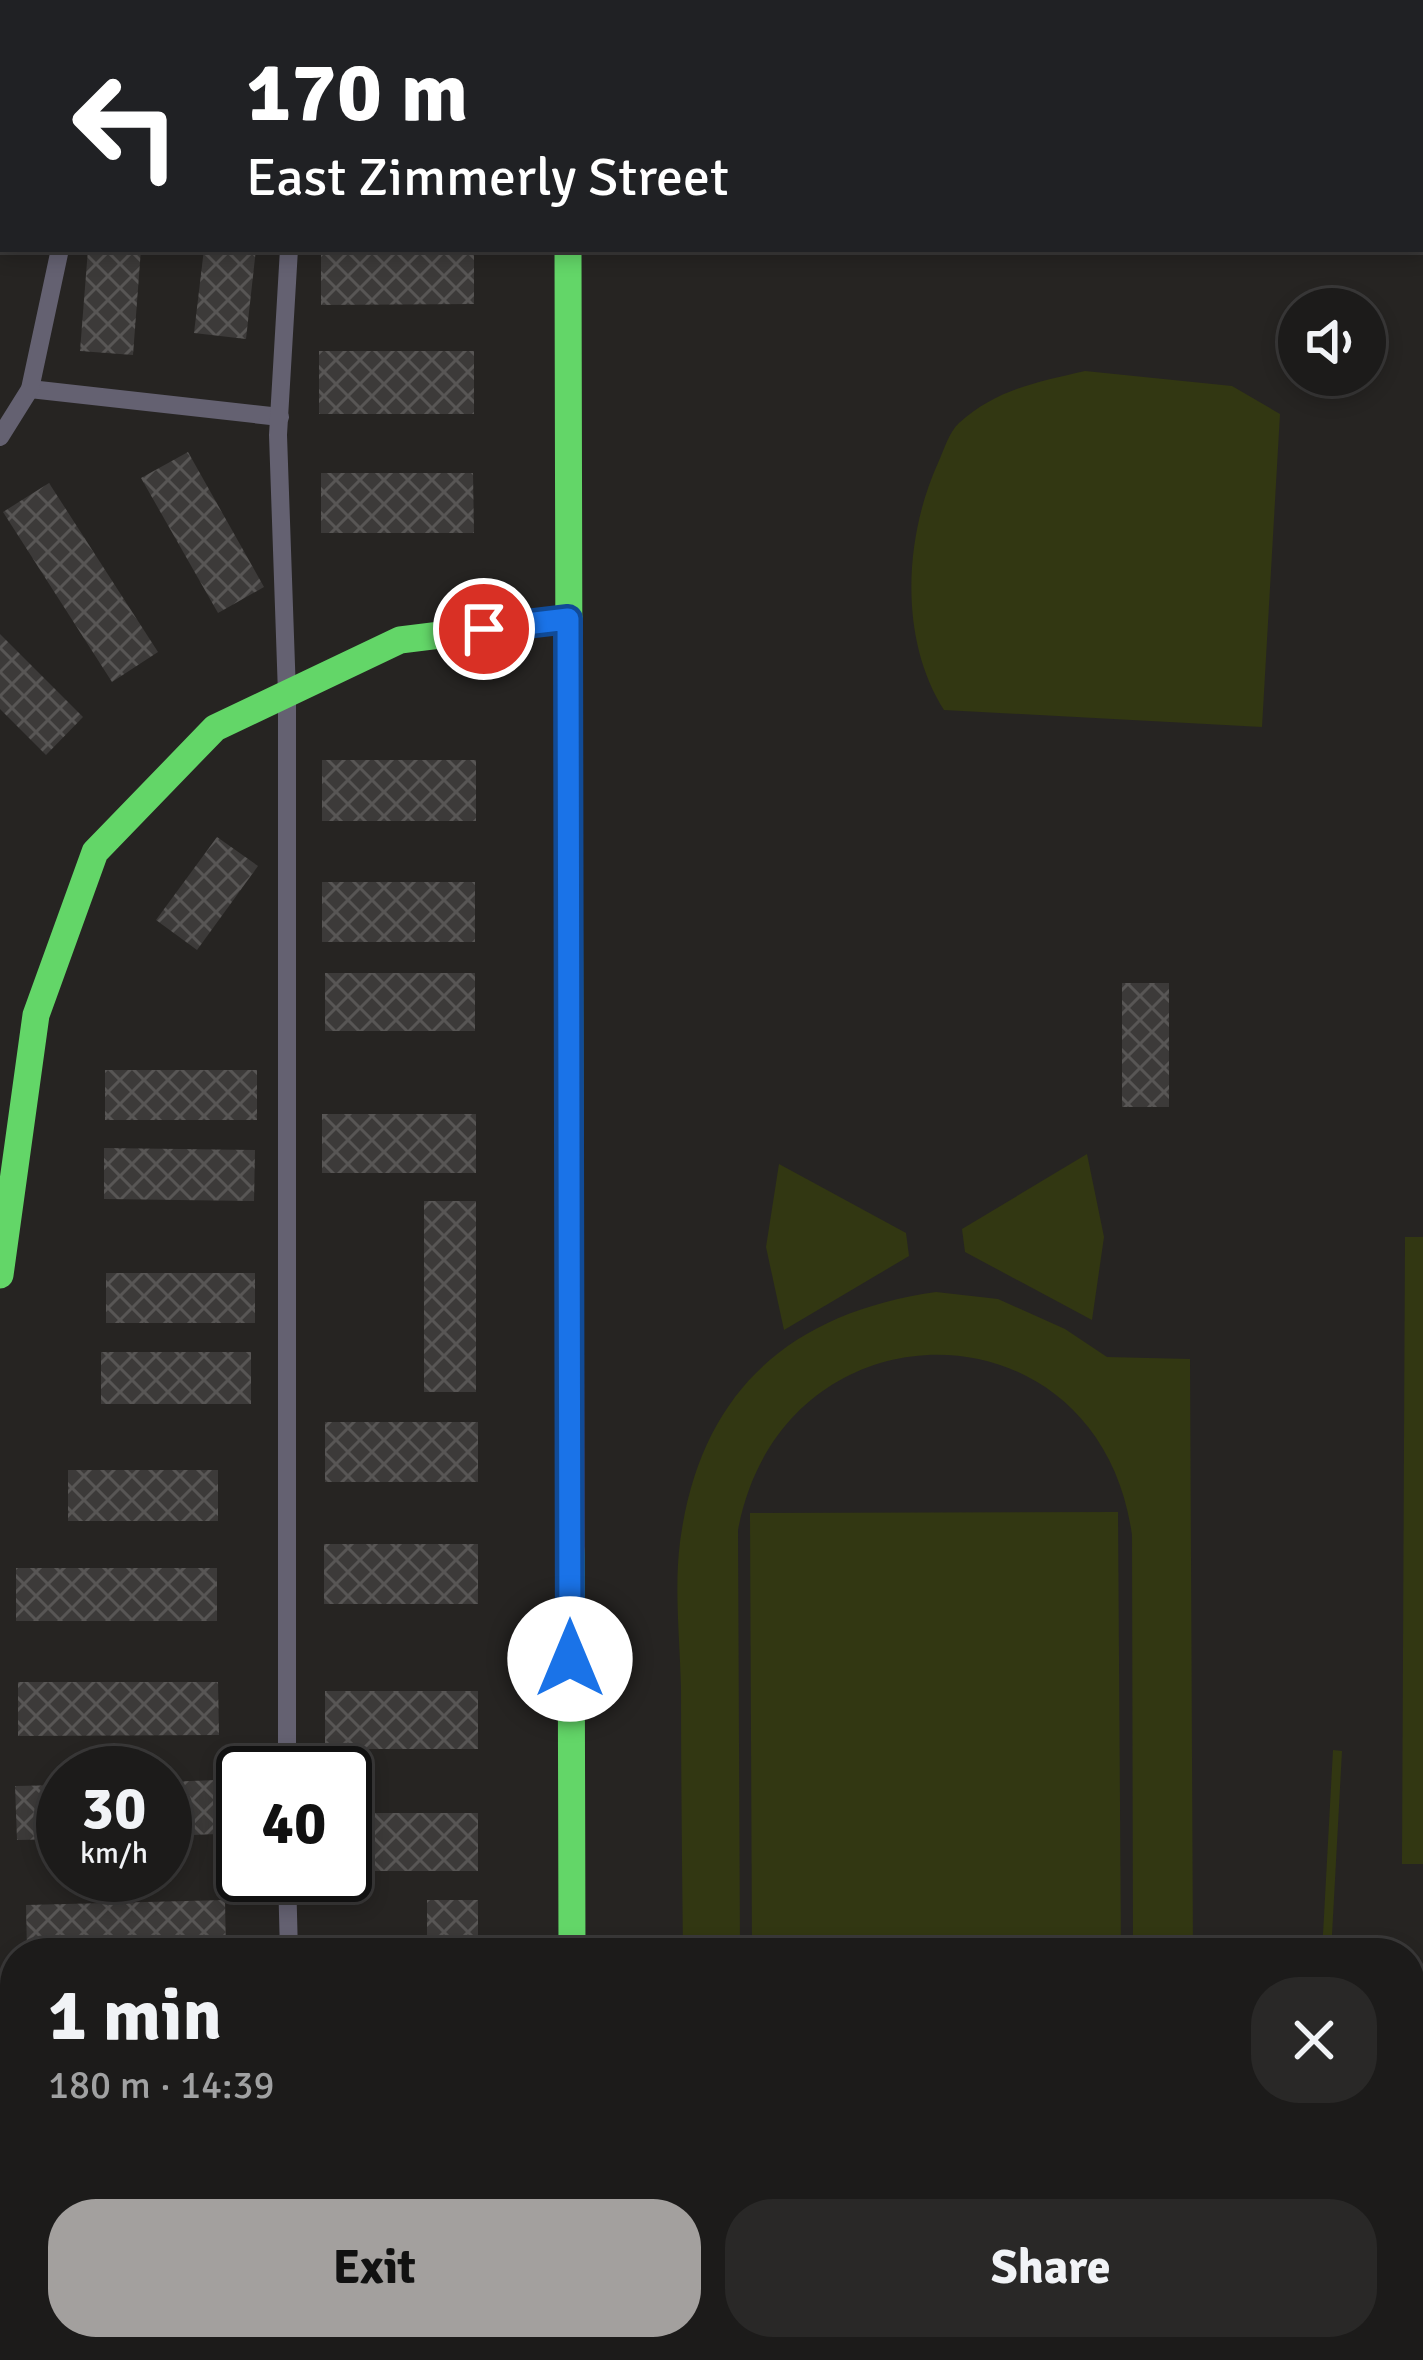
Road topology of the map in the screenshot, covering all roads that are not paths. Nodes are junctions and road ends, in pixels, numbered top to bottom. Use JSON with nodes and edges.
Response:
{"nodes":[{"id":1,"x":59,"y":252,"type":"edge"},
{"id":2,"x":289,"y":252,"type":"edge"},
{"id":3,"x":568,"y":252,"type":"edge"},
{"id":4,"x":31,"y":389,"type":"junction"},
{"id":5,"x":280,"y":417,"type":"junction"},
{"id":6,"x":0,"y":436,"type":"edge"},
{"id":7,"x":568,"y":619,"type":"junction"},
{"id":8,"x":287,"y":694,"type":"junction"},
{"id":9,"x":0,"y":1274,"type":"edge"},
{"id":10,"x":287,"y":1746,"type":"edge"},
{"id":11,"x":288,"y":1902,"type":"edge"},
{"id":12,"x":289,"y":1938,"type":"edge"},
{"id":13,"x":572,"y":1938,"type":"edge"}],
"edges":[{"from":1,"to":4,"type":"lane"},
{"from":2,"to":5,"type":"lane"},
{"from":3,"to":7,"type":"street"},
{"from":4,"to":5,"type":"lane"},
{"from":4,"to":6,"type":"lane"},
{"from":5,"to":8,"type":"lane"},
{"from":7,"to":8,"type":"street"},
{"from":7,"to":13,"type":"street"},
{"from":8,"to":9,"type":"street"},
{"from":8,"to":10,"type":"lane"},
{"from":11,"to":12,"type":"lane"}]}
